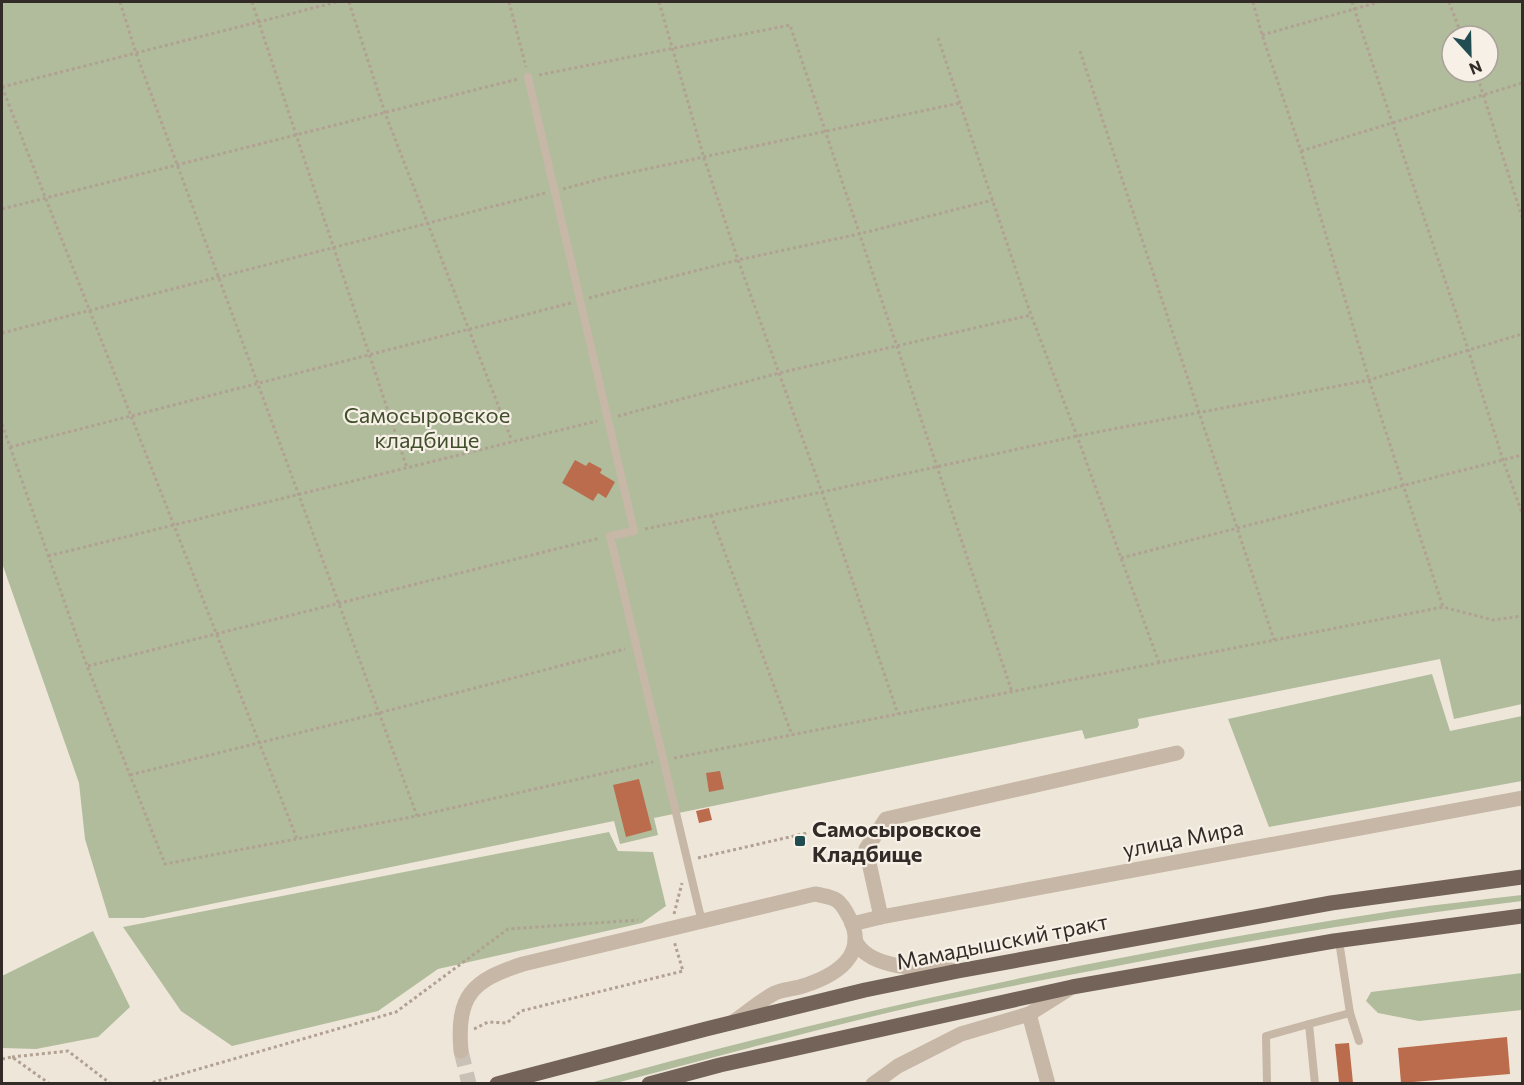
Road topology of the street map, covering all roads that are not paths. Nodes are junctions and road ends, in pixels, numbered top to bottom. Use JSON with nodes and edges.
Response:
{"nodes":[{"id":1,"x":528,"y":77,"type":"road end"},
{"id":2,"x":1177,"y":753,"type":"dead end"},
{"id":3,"x":1522,"y":798,"type":"edge"},
{"id":4,"x":1522,"y":877,"type":"edge"},
{"id":5,"x":1522,"y":916,"type":"edge"},
{"id":6,"x":881,"y":917,"type":"junction"},
{"id":7,"x":702,"y":922,"type":"junction"},
{"id":8,"x":852,"y":924,"type":"junction"},
{"id":9,"x":855,"y":940,"type":"junction"},
{"id":10,"x":1339,"y":941,"type":"junction"},
{"id":11,"x":958,"y":971,"type":"junction"},
{"id":12,"x":1071,"y":987,"type":"junction"},
{"id":13,"x":1350,"y":1013,"type":"junction"},
{"id":14,"x":1029,"y":1014,"type":"junction"},
{"id":15,"x":733,"y":1022,"type":"junction"},
{"id":16,"x":1309,"y":1024,"type":"junction"},
{"id":17,"x":1359,"y":1041,"type":"dead end"},
{"id":18,"x":461,"y":1051,"type":"tunnel mouth"},
{"id":19,"x":496,"y":1083,"type":"edge"},
{"id":20,"x":649,"y":1083,"type":"edge"},
{"id":21,"x":873,"y":1083,"type":"edge"},
{"id":22,"x":1048,"y":1083,"type":"edge"},
{"id":23,"x":1267,"y":1083,"type":"edge"},
{"id":24,"x":1315,"y":1083,"type":"edge"}],
"edges":[{"from":1,"to":7,"type":"lane"},
{"from":2,"to":6,"type":"street"},
{"from":3,"to":6,"type":"street","name":"улица Мира"},
{"from":4,"to":11,"type":"main road","name":"Мамадышский тракт"},
{"from":5,"to":10,"type":"main road"},
{"from":6,"to":8,"type":"street","name":"улица Мира"},
{"from":7,"to":8,"type":"street"},
{"from":7,"to":18,"type":"street"},
{"from":8,"to":9,"type":"street"},
{"from":9,"to":11,"type":"street"},
{"from":9,"to":15,"type":"street"},
{"from":10,"to":12,"type":"main road"},
{"from":10,"to":13,"type":"lane"},
{"from":11,"to":15,"type":"main road","name":"Мамадышский тракт"},
{"from":12,"to":14,"type":"street"},
{"from":12,"to":20,"type":"main road"},
{"from":13,"to":16,"type":"lane"},
{"from":13,"to":17,"type":"lane"},
{"from":14,"to":21,"type":"street"},
{"from":14,"to":22,"type":"street"},
{"from":15,"to":19,"type":"main road","name":"Мамадышский тракт"},
{"from":16,"to":23,"type":"lane"},
{"from":16,"to":24,"type":"lane"}]}
